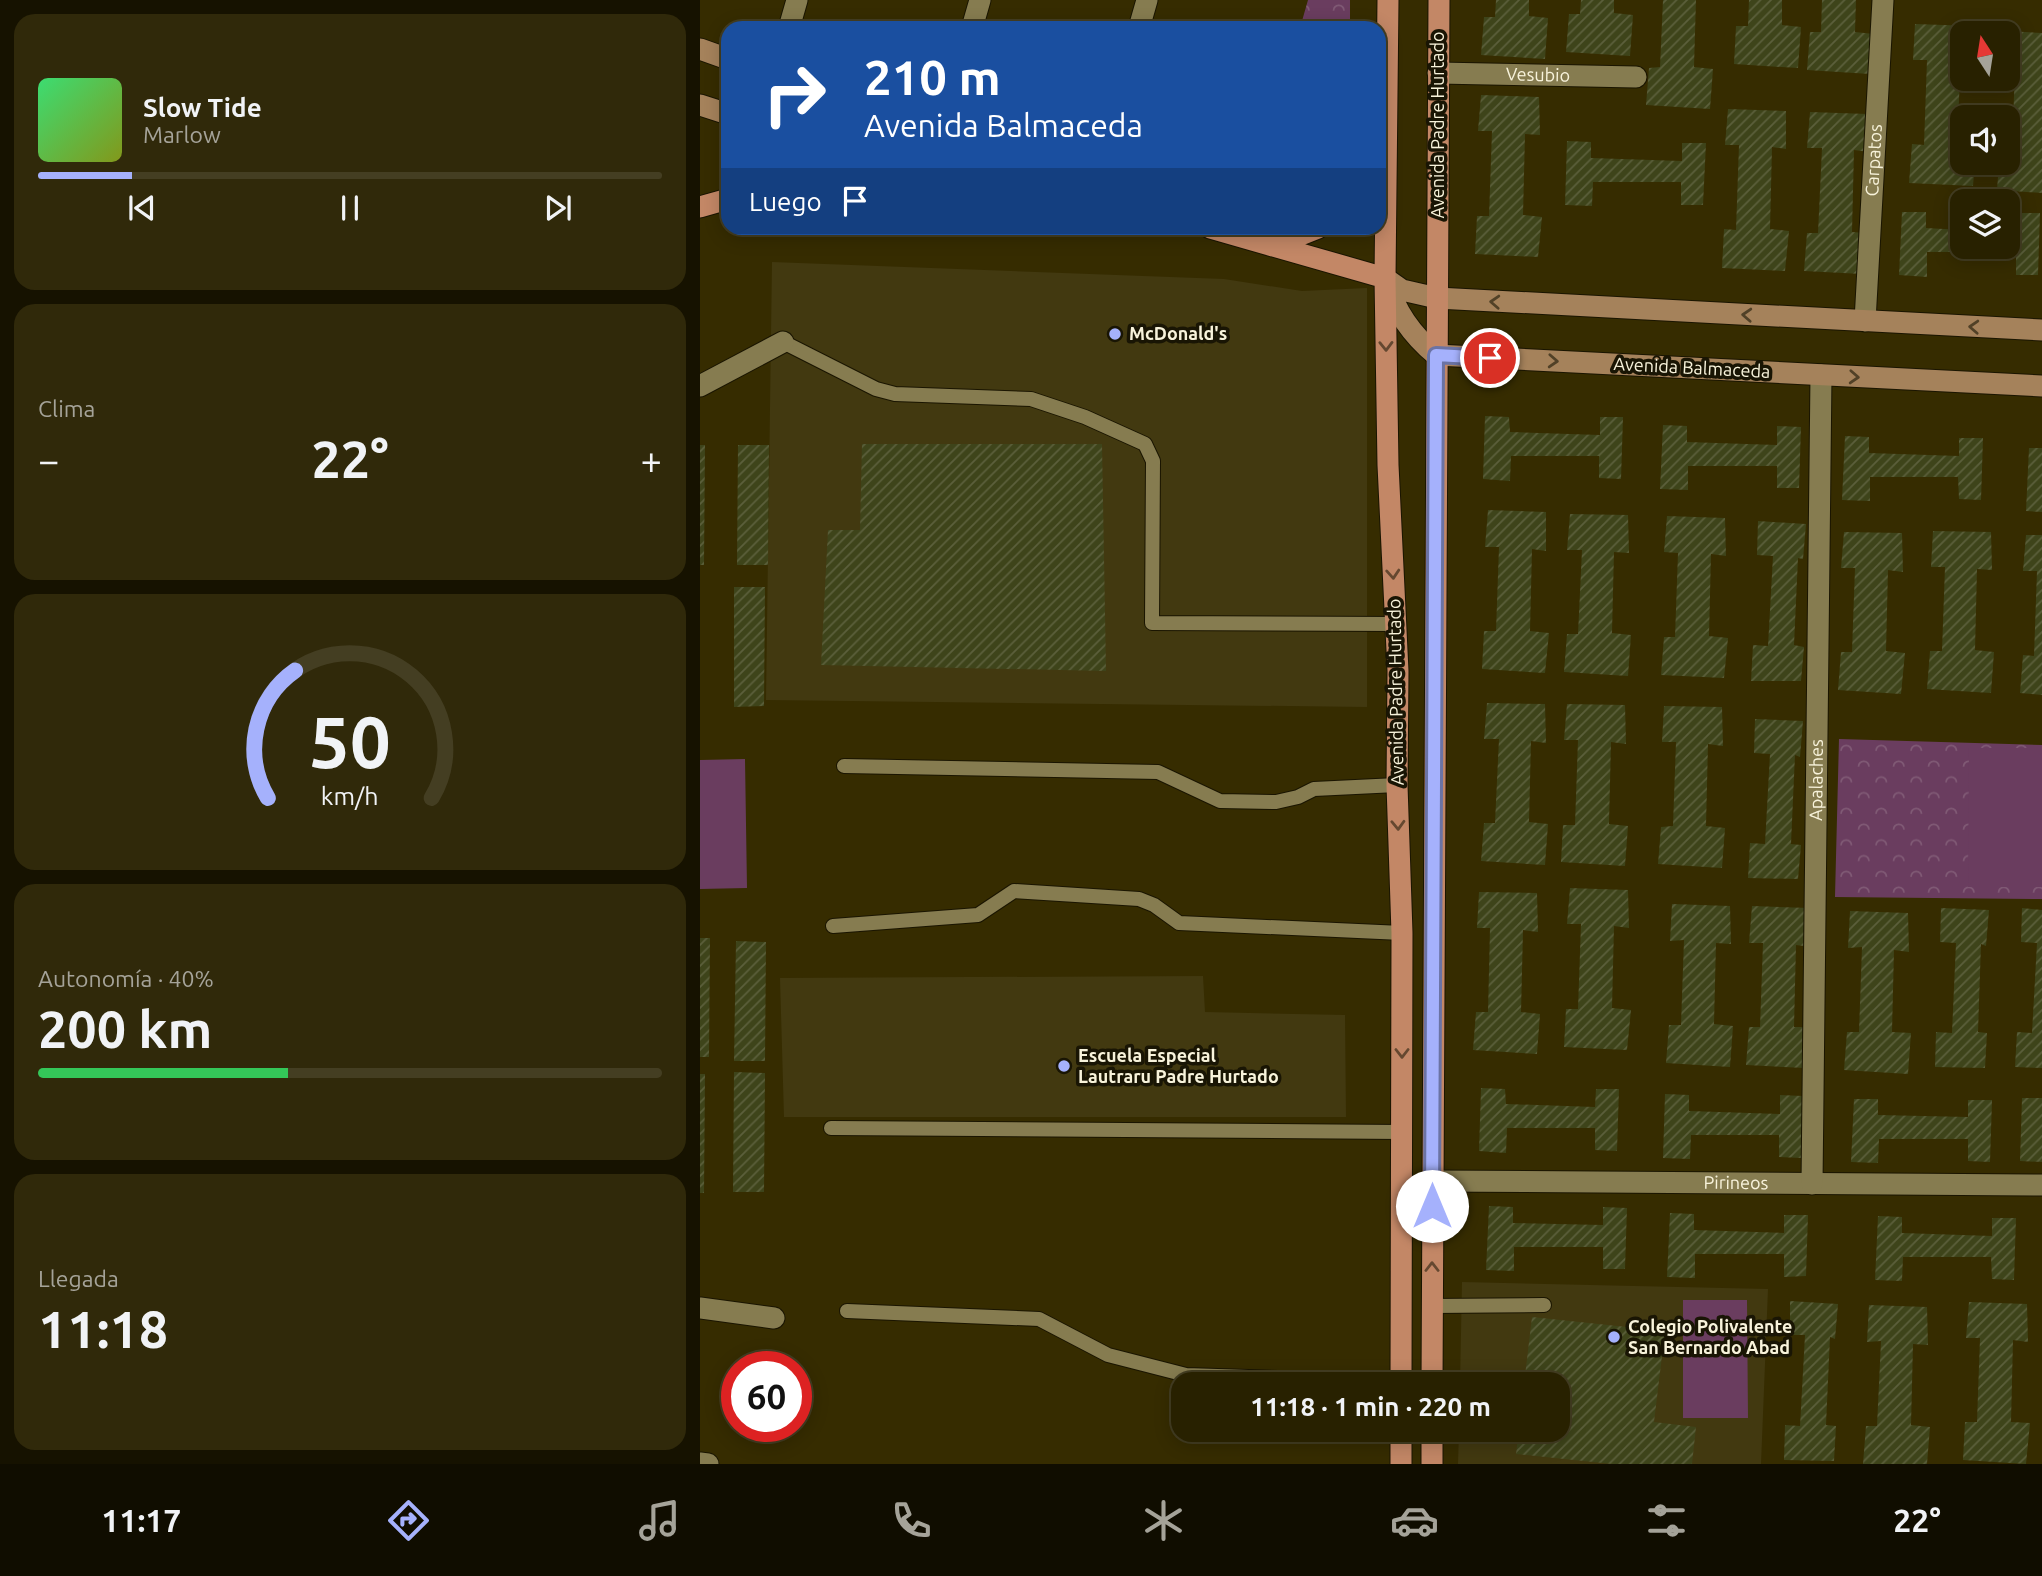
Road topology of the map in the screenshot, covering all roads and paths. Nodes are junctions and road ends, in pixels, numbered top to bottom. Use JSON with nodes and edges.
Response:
{"nodes":[{"id":1,"x":797,"y":0,"type":"edge"},
{"id":2,"x":980,"y":0,"type":"edge"},
{"id":3,"x":1147,"y":0,"type":"edge"},
{"id":4,"x":1388,"y":0,"type":"edge"},
{"id":5,"x":1439,"y":0,"type":"edge"},
{"id":6,"x":1883,"y":0,"type":"edge"},
{"id":7,"x":791,"y":21,"type":"edge"},
{"id":8,"x":974,"y":21,"type":"edge"},
{"id":9,"x":1141,"y":21,"type":"edge"},
{"id":10,"x":700,"y":50,"type":"edge"},
{"id":11,"x":721,"y":57,"type":"edge"},
{"id":12,"x":1438,"y":73,"type":"junction"},
{"id":13,"x":1636,"y":77,"type":"dead end"},
{"id":14,"x":700,"y":105,"type":"edge"},
{"id":15,"x":721,"y":112,"type":"edge"},
{"id":16,"x":1387,"y":137,"type":"joint"},
{"id":17,"x":721,"y":201,"type":"edge"},
{"id":18,"x":700,"y":207,"type":"edge"},
{"id":19,"x":1386,"y":208,"type":"edge"},
{"id":20,"x":1249,"y":235,"type":"edge"},
{"id":21,"x":1300,"y":235,"type":"edge"},
{"id":22,"x":1386,"y":235,"type":"edge"},
{"id":23,"x":1273,"y":246,"type":"junction"},
{"id":24,"x":1385,"y":278,"type":"junction"},
{"id":25,"x":1437,"y":298,"type":"junction"},
{"id":26,"x":1865,"y":321,"type":"junction"},
{"id":27,"x":2042,"y":330,"type":"edge"},
{"id":28,"x":783,"y":342,"type":"joint"},
{"id":29,"x":1436,"y":355,"type":"junction"},
{"id":30,"x":1821,"y":375,"type":"junction"},
{"id":31,"x":700,"y":386,"type":"edge"},
{"id":32,"x":2042,"y":386,"type":"edge"},
{"id":33,"x":1396,"y":624,"type":"junction"},
{"id":34,"x":844,"y":766,"type":"dead end"},
{"id":35,"x":1397,"y":785,"type":"junction"},
{"id":36,"x":833,"y":926,"type":"dead end"},
{"id":37,"x":1402,"y":933,"type":"junction"},
{"id":38,"x":831,"y":1128,"type":"dead end"},
{"id":39,"x":1402,"y":1132,"type":"junction"},
{"id":40,"x":1432,"y":1181,"type":"junction"},
{"id":41,"x":1812,"y":1184,"type":"junction"},
{"id":42,"x":2042,"y":1185,"type":"edge"},
{"id":43,"x":1544,"y":1305,"type":"dead end"},
{"id":44,"x":1432,"y":1306,"type":"junction"},
{"id":45,"x":700,"y":1308,"type":"edge"},
{"id":46,"x":846,"y":1311,"type":"dead end"},
{"id":47,"x":774,"y":1318,"type":"dead end"},
{"id":48,"x":1175,"y":1372,"type":"edge"},
{"id":49,"x":1401,"y":1372,"type":"edge"},
{"id":50,"x":1432,"y":1372,"type":"edge"},
{"id":51,"x":1401,"y":1442,"type":"edge"},
{"id":52,"x":1432,"y":1442,"type":"edge"},
{"id":53,"x":700,"y":1463,"type":"edge"},
{"id":54,"x":708,"y":1464,"type":"edge"},
{"id":55,"x":1401,"y":1464,"type":"edge"},
{"id":56,"x":1432,"y":1464,"type":"edge"}],
"edges":[{"from":1,"to":7,"type":"street"},
{"from":2,"to":8,"type":"street"},
{"from":3,"to":9,"type":"street"},
{"from":4,"to":16,"type":"main road","name":"Avenida Padre Hurtado"},
{"from":5,"to":12,"type":"main road","name":"Avenida Padre Hurtado"},
{"from":6,"to":26,"type":"street","name":"Carpatos"},
{"from":10,"to":11,"type":"street"},
{"from":12,"to":13,"type":"street","name":"Vesubio"},
{"from":12,"to":25,"type":"main road","name":"Avenida Padre Hurtado"},
{"from":14,"to":15,"type":"street"},
{"from":16,"to":19,"type":"main road","name":"Avenida Padre Hurtado"},
{"from":17,"to":18,"type":"main road"},
{"from":20,"to":23,"type":"main road"},
{"from":21,"to":23,"type":"main road"},
{"from":22,"to":24,"type":"main road","name":"Avenida Padre Hurtado"},
{"from":23,"to":24,"type":"main road"},
{"from":24,"to":25,"type":"street"},
{"from":24,"to":29,"type":"street"},
{"from":24,"to":33,"type":"main road","name":"Avenida Padre Hurtado","one_way":true},
{"from":26,"to":25,"type":"street","one_way":true},
{"from":25,"to":29,"type":"main road","name":"Avenida Padre Hurtado"},
{"from":27,"to":26,"type":"street","one_way":true},
{"from":28,"to":31,"type":"street"},
{"from":28,"to":33,"type":"lane"},
{"from":29,"to":30,"type":"street","name":"Avenida Balmaceda","one_way":true},
{"from":29,"to":40,"type":"main road","name":"Avenida Padre Hurtado"},
{"from":30,"to":32,"type":"street","name":"Avenida Balmaceda","one_way":true},
{"from":30,"to":41,"type":"street","name":"Apalaches"},
{"from":33,"to":35,"type":"main road","name":"Avenida Padre Hurtado"},
{"from":34,"to":35,"type":"lane"},
{"from":35,"to":37,"type":"main road","name":"Avenida Padre Hurtado","one_way":true},
{"from":36,"to":37,"type":"lane"},
{"from":37,"to":39,"type":"main road","name":"Avenida Padre Hurtado","one_way":true},
{"from":38,"to":39,"type":"lane"},
{"from":39,"to":49,"type":"main road","name":"Avenida Padre Hurtado"},
{"from":40,"to":41,"type":"street","name":"Pirineos"},
{"from":44,"to":40,"type":"main road","name":"Avenida Padre Hurtado","one_way":true},
{"from":41,"to":42,"type":"street","name":"Pirineos"},
{"from":43,"to":44,"type":"lane"},
{"from":44,"to":50,"type":"main road","name":"Avenida Padre Hurtado"},
{"from":45,"to":47,"type":"street"},
{"from":46,"to":48,"type":"lane"},
{"from":51,"to":55,"type":"main road"},
{"from":52,"to":56,"type":"main road"},
{"from":53,"to":54,"type":"street"}]}
